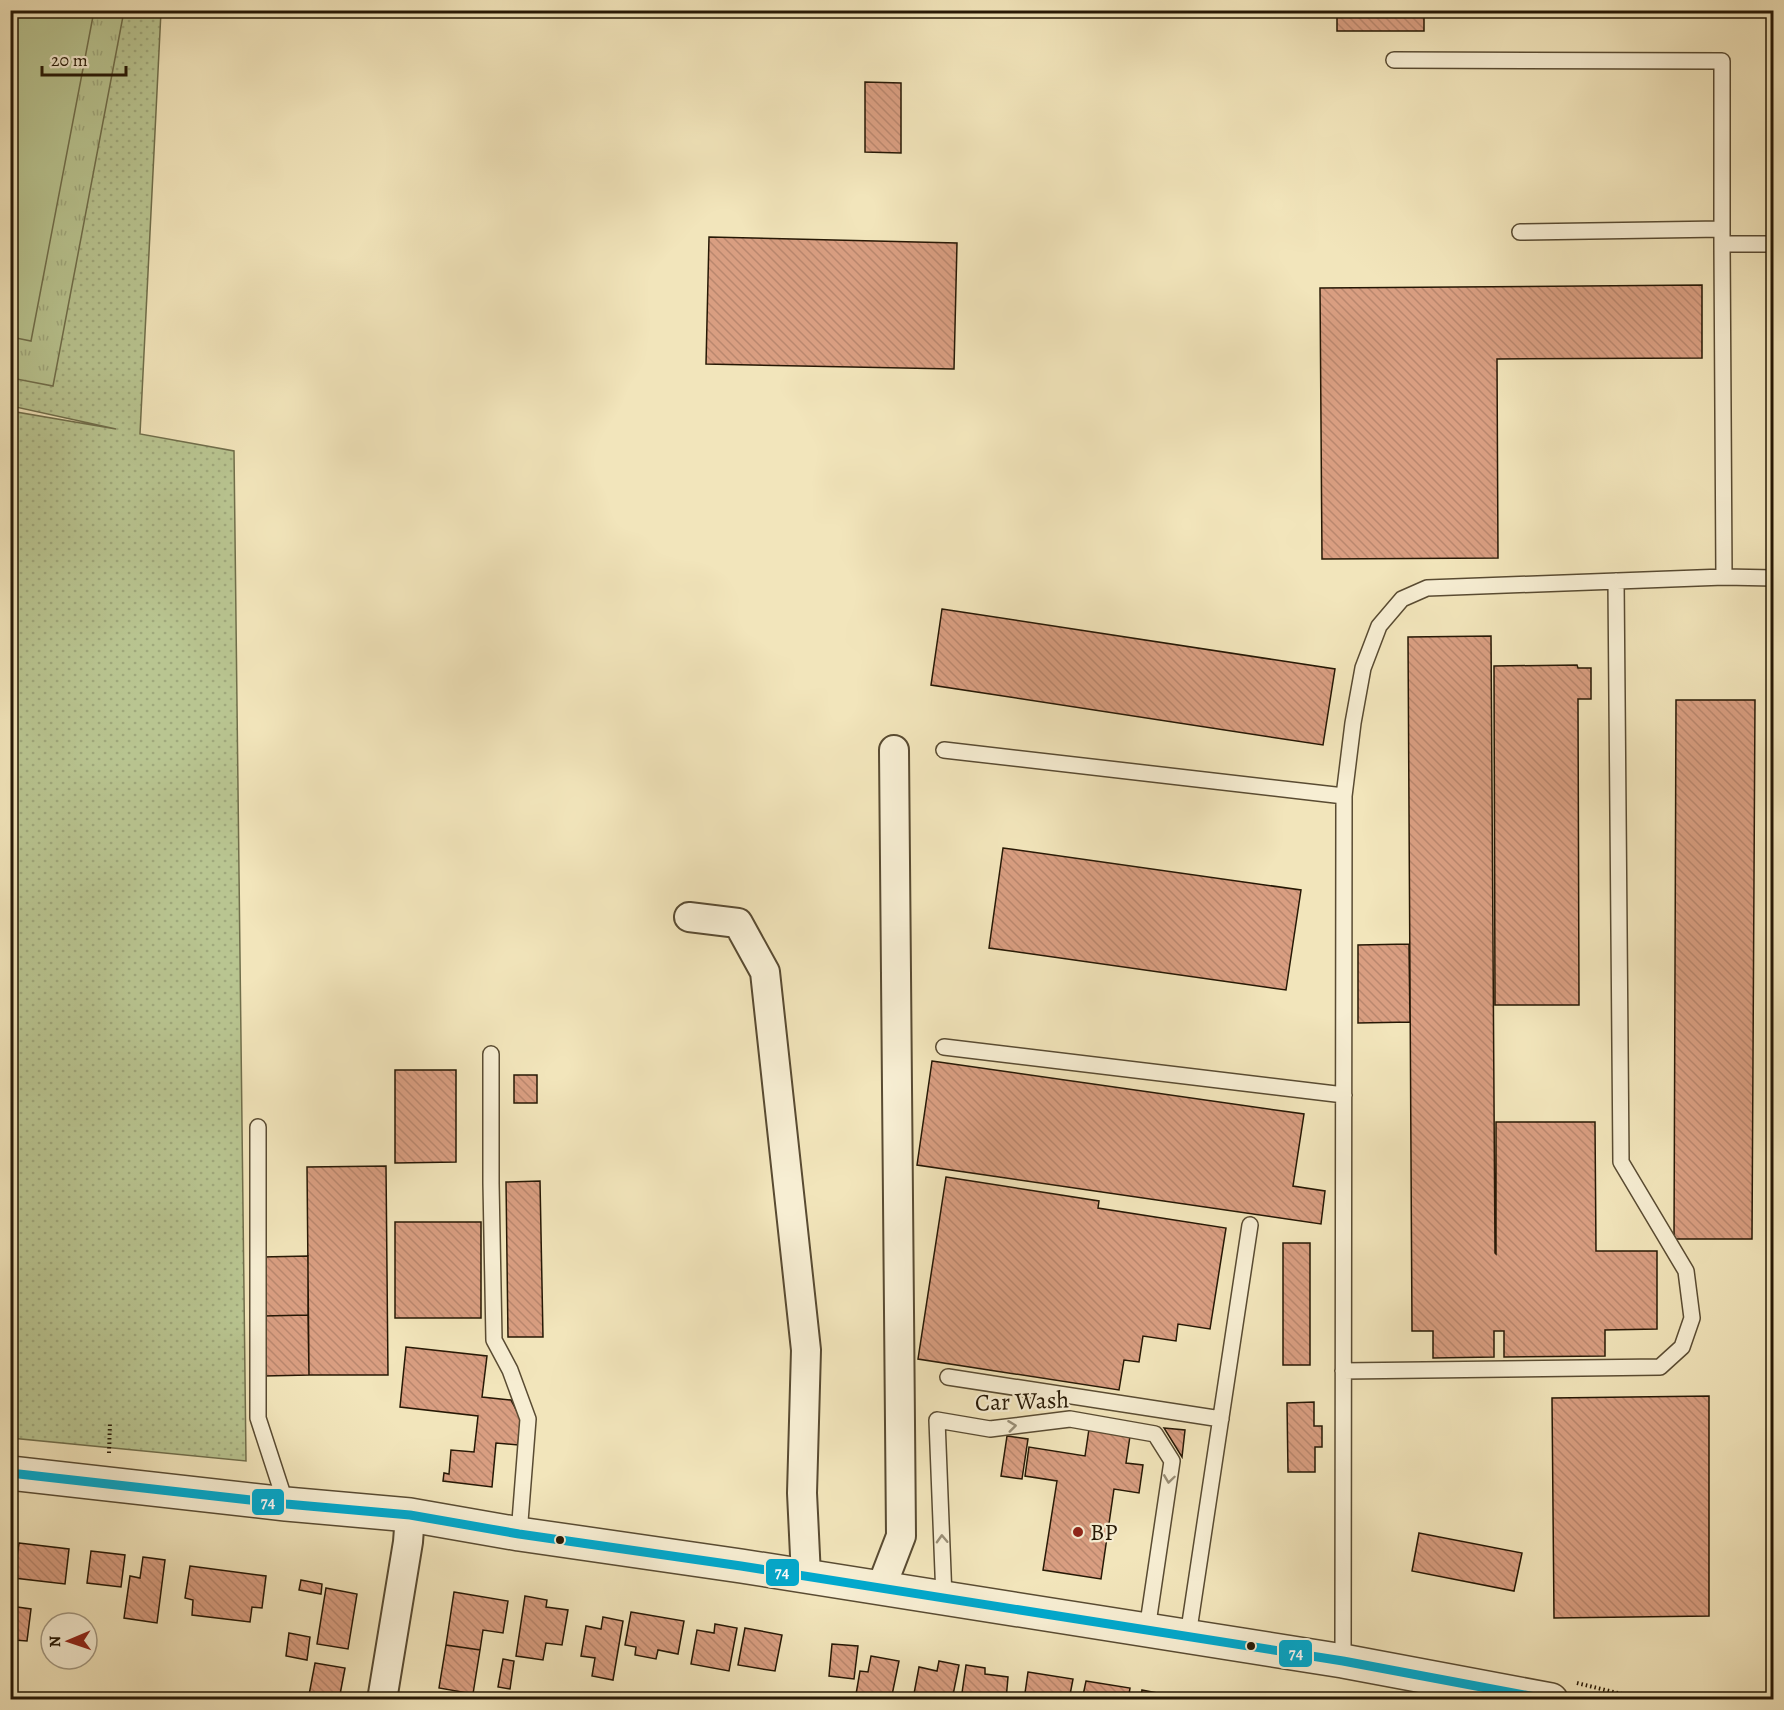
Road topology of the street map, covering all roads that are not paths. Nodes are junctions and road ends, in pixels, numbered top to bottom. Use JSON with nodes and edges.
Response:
{"nodes":[{"id":1,"x":1394,"y":60,"type":"dead end"},
{"id":2,"x":1520,"y":231,"type":"dead end"},
{"id":3,"x":1722,"y":236,"type":"junction"},
{"id":4,"x":1773,"y":244,"type":"edge"},
{"id":5,"x":1724,"y":577,"type":"junction"},
{"id":6,"x":1773,"y":578,"type":"edge"},
{"id":7,"x":1616,"y":581,"type":"junction"},
{"id":8,"x":894,"y":750,"type":"dead end"},
{"id":9,"x":944,"y":750,"type":"dead end"},
{"id":10,"x":1344,"y":796,"type":"junction"},
{"id":11,"x":689,"y":917,"type":"dead end"},
{"id":12,"x":944,"y":1047,"type":"dead end"},
{"id":13,"x":491,"y":1054,"type":"dead end"},
{"id":14,"x":1344,"y":1095,"type":"junction"},
{"id":15,"x":258,"y":1126,"type":"dead end"},
{"id":16,"x":1250,"y":1226,"type":"dead end"},
{"id":17,"x":1343,"y":1371,"type":"junction"},
{"id":18,"x":948,"y":1377,"type":"dead end"},
{"id":19,"x":1221,"y":1419,"type":"junction"},
{"id":20,"x":10,"y":1473,"type":"edge"},
{"id":21,"x":286,"y":1504,"type":"junction"},
{"id":22,"x":410,"y":1515,"type":"junction"},
{"id":23,"x":519,"y":1534,"type":"junction"},
{"id":24,"x":806,"y":1576,"type":"junction"},
{"id":25,"x":881,"y":1588,"type":"junction"},
{"id":26,"x":944,"y":1598,"type":"junction"},
{"id":27,"x":1147,"y":1630,"type":"junction"},
{"id":28,"x":1188,"y":1636,"type":"junction"},
{"id":29,"x":1343,"y":1661,"type":"junction"},
{"id":30,"x":382,"y":1700,"type":"edge"},
{"id":31,"x":1551,"y":1700,"type":"edge"}],
"edges":[{"from":1,"to":3,"type":"lane"},
{"from":2,"to":3,"type":"lane"},
{"from":3,"to":4,"type":"lane"},
{"from":3,"to":5,"type":"lane"},
{"from":5,"to":6,"type":"lane"},
{"from":5,"to":7,"type":"lane"},
{"from":7,"to":10,"type":"lane"},
{"from":7,"to":17,"type":"lane"},
{"from":8,"to":25,"type":"street"},
{"from":9,"to":10,"type":"lane"},
{"from":10,"to":14,"type":"lane"},
{"from":11,"to":24,"type":"street"},
{"from":12,"to":14,"type":"lane"},
{"from":13,"to":23,"type":"lane"},
{"from":14,"to":17,"type":"lane"},
{"from":15,"to":21,"type":"lane"},
{"from":16,"to":19,"type":"lane"},
{"from":17,"to":29,"type":"lane"},
{"from":18,"to":19,"type":"lane"},
{"from":19,"to":28,"type":"lane"},
{"from":20,"to":21,"type":"street"},
{"from":21,"to":22,"type":"street"},
{"from":22,"to":23,"type":"street"},
{"from":22,"to":30,"type":"street"},
{"from":23,"to":24,"type":"street"},
{"from":24,"to":25,"type":"street"},
{"from":25,"to":26,"type":"street"},
{"from":26,"to":27,"type":"street"},
{"from":26,"to":27,"type":"lane","name":"Car Wash","one_way":true},
{"from":27,"to":28,"type":"street"},
{"from":28,"to":29,"type":"street"},
{"from":29,"to":31,"type":"street"}]}
